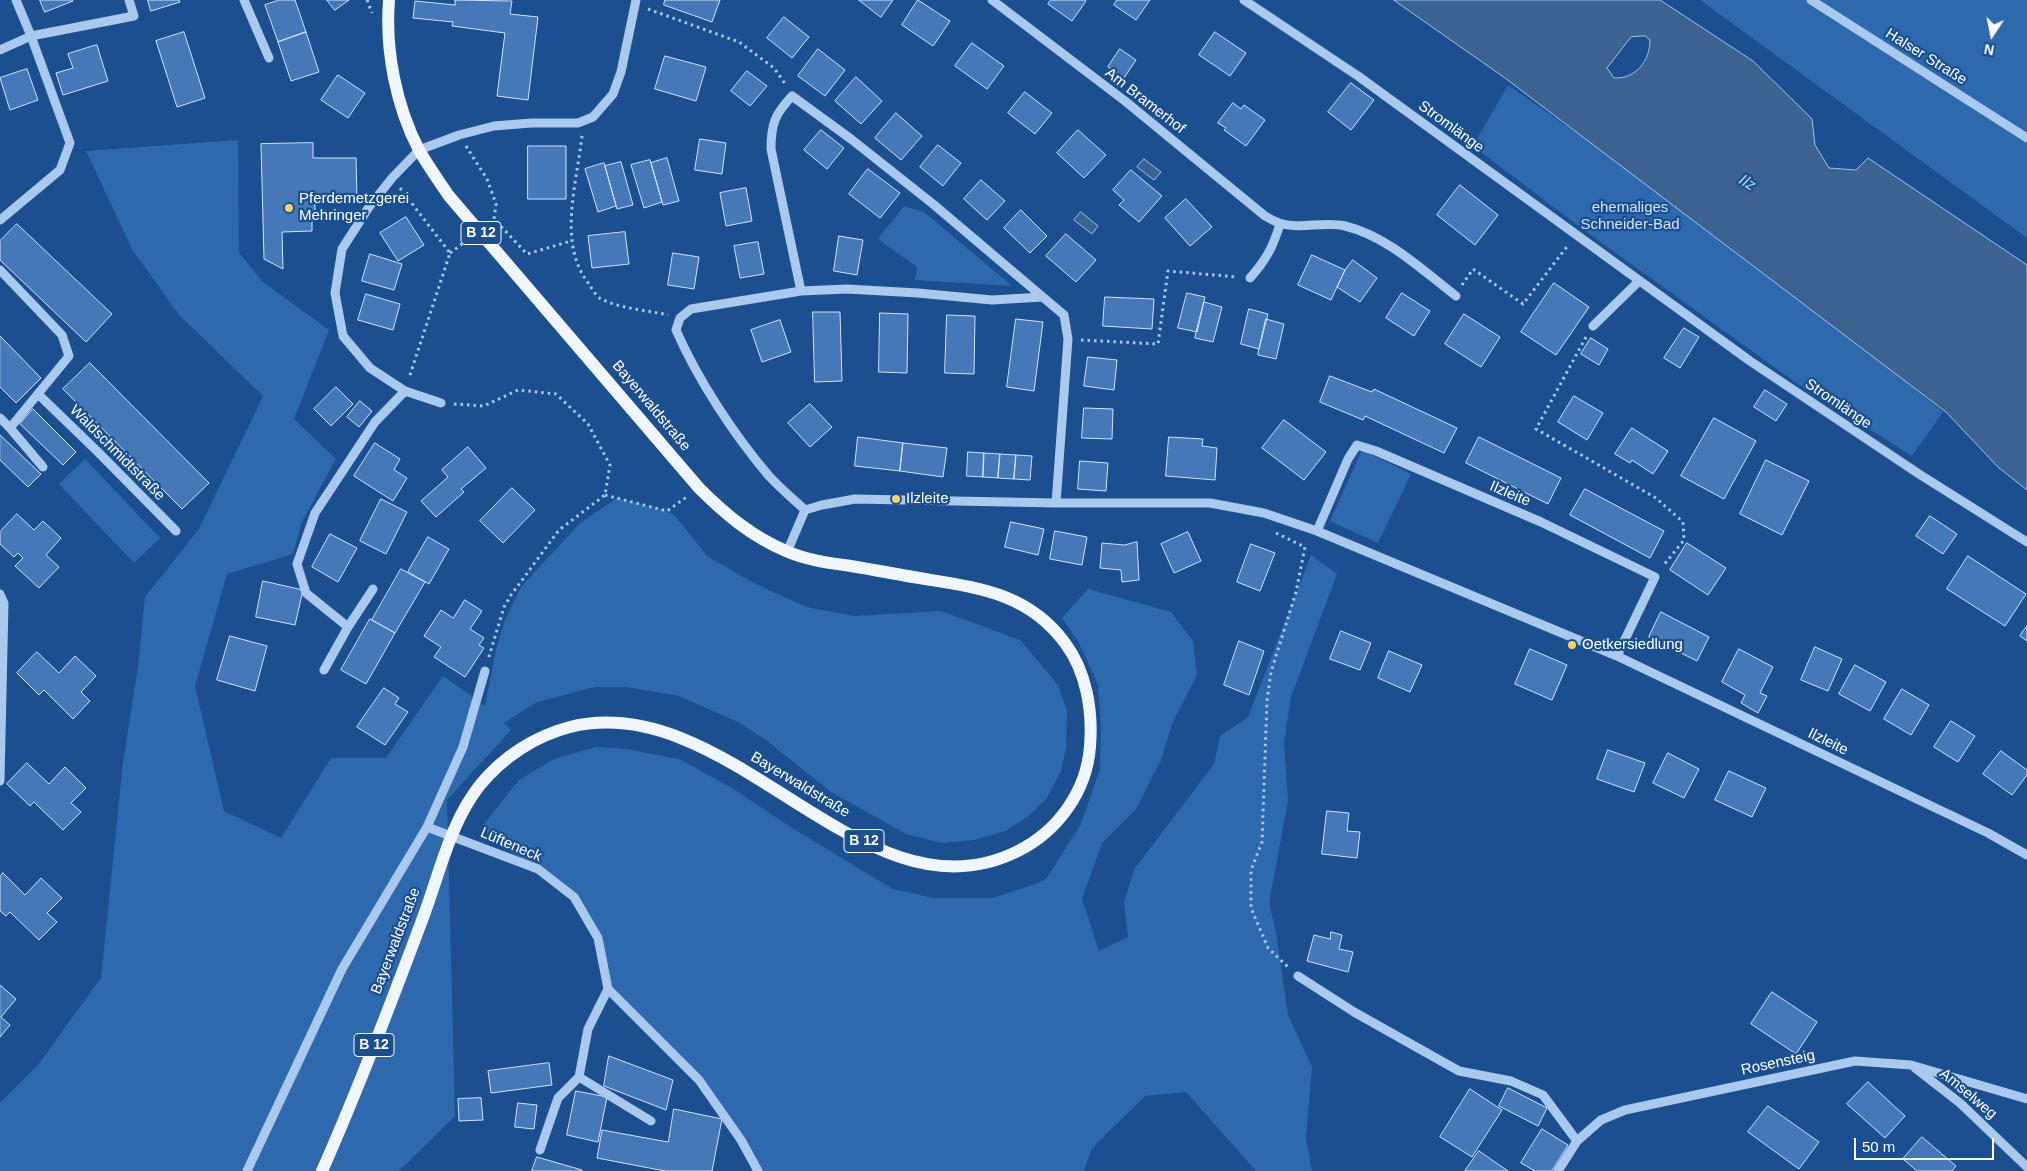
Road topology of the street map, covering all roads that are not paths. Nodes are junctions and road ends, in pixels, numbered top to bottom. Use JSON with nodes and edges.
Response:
{"nodes":[{"id":1,"x":16,"y":0,"type":"edge"},
{"id":2,"x":129,"y":0,"type":"edge"},
{"id":3,"x":244,"y":0,"type":"edge"},
{"id":4,"x":389,"y":0,"type":"edge"},
{"id":5,"x":992,"y":0,"type":"edge"},
{"id":6,"x":1244,"y":0,"type":"edge"},
{"id":7,"x":1810,"y":0,"type":"edge"},
{"id":8,"x":635,"y":1,"type":"edge"},
{"id":9,"x":31,"y":36,"type":"junction"},
{"id":10,"x":0,"y":50,"type":"edge"},
{"id":11,"x":269,"y":58,"type":"dead end"},
{"id":12,"x":2027,"y":138,"type":"edge"},
{"id":13,"x":419,"y":150,"type":"junction"},
{"id":14,"x":0,"y":220,"type":"edge"},
{"id":15,"x":1280,"y":224,"type":"junction"},
{"id":16,"x":0,"y":270,"type":"edge"},
{"id":17,"x":1250,"y":278,"type":"road end"},
{"id":18,"x":1639,"y":281,"type":"junction"},
{"id":19,"x":801,"y":291,"type":"junction"},
{"id":20,"x":1456,"y":296,"type":"dead end"},
{"id":21,"x":1043,"y":297,"type":"junction"},
{"id":22,"x":1593,"y":326,"type":"road end"},
{"id":23,"x":405,"y":391,"type":"junction"},
{"id":24,"x":38,"y":394,"type":"junction"},
{"id":25,"x":441,"y":404,"type":"road end"},
{"id":26,"x":0,"y":418,"type":"edge"},
{"id":27,"x":10,"y":428,"type":"junction"},
{"id":28,"x":43,"y":467,"type":"dead end"},
{"id":29,"x":1056,"y":503,"type":"junction"},
{"id":30,"x":805,"y":510,"type":"junction"},
{"id":31,"x":1317,"y":531,"type":"junction"},
{"id":32,"x":176,"y":532,"type":"dead end"},
{"id":33,"x":2027,"y":542,"type":"edge"},
{"id":34,"x":788,"y":552,"type":"junction"},
{"id":35,"x":373,"y":589,"type":"dead end"},
{"id":36,"x":0,"y":594,"type":"edge"},
{"id":37,"x":348,"y":627,"type":"junction"},
{"id":38,"x":1617,"y":656,"type":"junction"},
{"id":39,"x":324,"y":670,"type":"dead end"},
{"id":40,"x":485,"y":670,"type":"road end"},
{"id":41,"x":1,"y":766,"type":"edge"},
{"id":42,"x":0,"y":781,"type":"edge"},
{"id":43,"x":427,"y":826,"type":"junction"},
{"id":44,"x":452,"y":835,"type":"junction"},
{"id":45,"x":2027,"y":855,"type":"edge"},
{"id":46,"x":1298,"y":976,"type":"road end"},
{"id":47,"x":608,"y":989,"type":"junction"},
{"id":48,"x":1911,"y":1065,"type":"junction"},
{"id":49,"x":579,"y":1077,"type":"junction"},
{"id":50,"x":2027,"y":1099,"type":"edge"},
{"id":51,"x":651,"y":1121,"type":"dead end"},
{"id":52,"x":1577,"y":1141,"type":"junction"},
{"id":53,"x":540,"y":1150,"type":"dead end"},
{"id":54,"x":2027,"y":1167,"type":"edge"},
{"id":55,"x":247,"y":1171,"type":"edge"},
{"id":56,"x":322,"y":1171,"type":"edge"},
{"id":57,"x":758,"y":1171,"type":"edge"},
{"id":58,"x":1558,"y":1171,"type":"edge"}],
"edges":[{"from":1,"to":9,"type":"street"},
{"from":2,"to":9,"type":"street"},
{"from":3,"to":11,"type":"street"},
{"from":4,"to":13,"type":"main road","name":"Bayerwaldstraße","number":"B 12"},
{"from":5,"to":15,"type":"street","name":"Am Bramerhof"},
{"from":6,"to":18,"type":"street","name":"Stromlänge"},
{"from":7,"to":12,"type":"street","name":"Halser Straße"},
{"from":8,"to":13,"type":"street"},
{"from":9,"to":10,"type":"street"},
{"from":9,"to":14,"type":"street"},
{"from":13,"to":23,"type":"street"},
{"from":13,"to":34,"type":"main road","name":"Bayerwaldstraße","number":"B 12"},
{"from":15,"to":17,"type":"street"},
{"from":15,"to":20,"type":"street","name":"Am Bramerhof"},
{"from":16,"to":24,"type":"street"},
{"from":18,"to":22,"type":"street"},
{"from":18,"to":33,"type":"street","name":"Stromlänge"},
{"from":19,"to":21,"type":"street"},
{"from":19,"to":21,"type":"street"},
{"from":19,"to":30,"type":"street"},
{"from":21,"to":29,"type":"street"},
{"from":23,"to":25,"type":"street"},
{"from":23,"to":37,"type":"street"},
{"from":24,"to":27,"type":"street"},
{"from":24,"to":32,"type":"street","name":"Waldschmidtstraße"},
{"from":26,"to":27,"type":"street"},
{"from":27,"to":28,"type":"street"},
{"from":29,"to":30,"type":"street","name":"Ilzleite"},
{"from":29,"to":31,"type":"street","name":"Ilzleite"},
{"from":30,"to":34,"type":"street"},
{"from":31,"to":38,"type":"street","name":"Ilzleite"},
{"from":31,"to":38,"type":"street","name":"Ilzleite"},
{"from":34,"to":44,"type":"main road","name":"Bayerwaldstraße","number":"B 12"},
{"from":35,"to":37,"type":"street"},
{"from":36,"to":41,"type":"street"},
{"from":37,"to":39,"type":"street"},
{"from":38,"to":45,"type":"street","name":"Ilzleite"},
{"from":40,"to":43,"type":"street"},
{"from":41,"to":42,"type":"street"},
{"from":43,"to":44,"type":"street","name":"Lüfteneck"},
{"from":43,"to":55,"type":"street"},
{"from":44,"to":47,"type":"street","name":"Lüfteneck"},
{"from":44,"to":56,"type":"main road","name":"Bayerwaldstraße","number":"B 12"},
{"from":46,"to":52,"type":"street"},
{"from":47,"to":49,"type":"street"},
{"from":47,"to":57,"type":"street"},
{"from":48,"to":50,"type":"street","name":"Rosensteig"},
{"from":48,"to":52,"type":"street","name":"Rosensteig"},
{"from":48,"to":54,"type":"street","name":"Amselweg"},
{"from":49,"to":51,"type":"street"},
{"from":49,"to":53,"type":"street"},
{"from":52,"to":58,"type":"street","name":"Rosensteig"}]}
